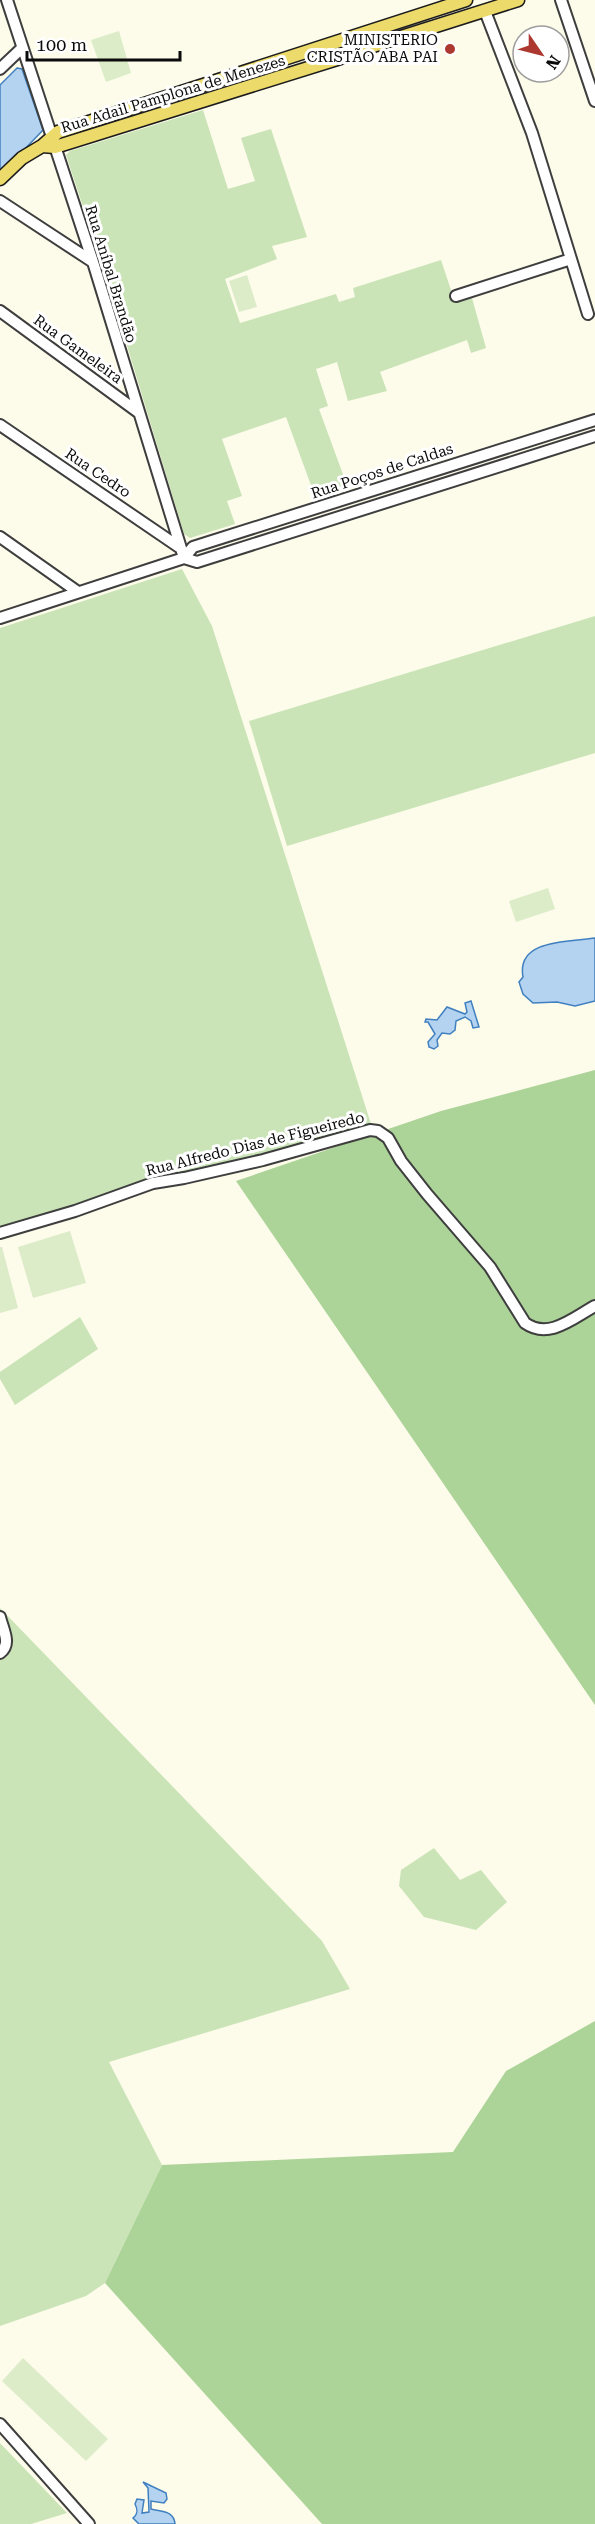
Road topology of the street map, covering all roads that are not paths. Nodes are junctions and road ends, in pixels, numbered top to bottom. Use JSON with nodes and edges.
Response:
{"nodes":[{"id":1,"x":7,"y":0,"type":"edge"},
{"id":2,"x":469,"y":0,"type":"edge"},
{"id":3,"x":518,"y":0,"type":"edge"},
{"id":4,"x":561,"y":0,"type":"edge"},
{"id":5,"x":489,"y":6,"type":"edge"},
{"id":6,"x":455,"y":20,"type":"junction"},
{"id":7,"x":22,"y":48,"type":"junction"},
{"id":8,"x":294,"y":57,"type":"junction"},
{"id":9,"x":0,"y":69,"type":"edge"},
{"id":10,"x":299,"y":71,"type":"junction"},
{"id":11,"x":207,"y":85,"type":"junction"},
{"id":12,"x":172,"y":96,"type":"junction"},
{"id":13,"x":595,"y":101,"type":"edge"},
{"id":14,"x":193,"y":104,"type":"junction"},
{"id":15,"x":158,"y":115,"type":"junction"},
{"id":16,"x":49,"y":143,"type":"junction"},
{"id":17,"x":0,"y":179,"type":"edge"},
{"id":18,"x":0,"y":201,"type":"edge"},
{"id":19,"x":571,"y":259,"type":"junction"},
{"id":20,"x":93,"y":262,"type":"junction"},
{"id":21,"x":456,"y":296,"type":"dead end"},
{"id":22,"x":0,"y":311,"type":"edge"},
{"id":23,"x":588,"y":314,"type":"dead end"},
{"id":24,"x":138,"y":412,"type":"junction"},
{"id":25,"x":595,"y":420,"type":"edge"},
{"id":26,"x":0,"y":425,"type":"edge"},
{"id":27,"x":595,"y":436,"type":"edge"},
{"id":28,"x":0,"y":537,"type":"edge"},
{"id":29,"x":179,"y":547,"type":"junction"},
{"id":30,"x":184,"y":558,"type":"junction"},
{"id":31,"x":78,"y":592,"type":"junction"},
{"id":32,"x":0,"y":618,"type":"edge"},
{"id":33,"x":0,"y":1233,"type":"edge"},
{"id":34,"x":595,"y":1306,"type":"edge"},
{"id":35,"x":0,"y":1617,"type":"edge"},
{"id":36,"x":0,"y":1653,"type":"edge"},
{"id":37,"x":0,"y":2424,"type":"edge"},
{"id":38,"x":89,"y":2524,"type":"edge"}],
"edges":[{"from":1,"to":7,"type":"street","name":"Rua Aníbal Brandão"},
{"from":2,"to":6,"type":"main road"},
{"from":2,"to":8,"type":"main road","name":"Rua Adail Pamplona de Menezes"},
{"from":3,"to":5,"type":"main road","name":"Rua Adail Pamplona de Menezes"},
{"from":4,"to":13,"type":"street"},
{"from":5,"to":6,"type":"main road","name":"Rua Adail Pamplona de Menezes"},
{"from":5,"to":19,"type":"street"},
{"from":6,"to":10,"type":"main road","name":"Rua Adail Pamplona de Menezes"},
{"from":7,"to":9,"type":"street"},
{"from":7,"to":16,"type":"street","name":"Rua Aníbal Brandão"},
{"from":8,"to":10,"type":"main road"},
{"from":8,"to":11,"type":"main road","name":"Rua Adail Pamplona de Menezes"},
{"from":10,"to":14,"type":"main road","name":"Rua Adail Pamplona de Menezes"},
{"from":11,"to":12,"type":"main road","name":"Rua Adail Pamplona de Menezes"},
{"from":11,"to":14,"type":"main road"},
{"from":12,"to":15,"type":"main road"},
{"from":12,"to":16,"type":"main road","name":"Rua Adail Pamplona de Menezes"},
{"from":14,"to":15,"type":"main road","name":"Rua Adail Pamplona de Menezes"},
{"from":15,"to":16,"type":"main road","name":"Rua Adail Pamplona de Menezes"},
{"from":16,"to":17,"type":"main road","name":"Rua Adail Pamplona de Menezes"},
{"from":16,"to":20,"type":"street","name":"Rua Aníbal Brandão"},
{"from":18,"to":20,"type":"street"},
{"from":19,"to":21,"type":"street"},
{"from":19,"to":23,"type":"street"},
{"from":20,"to":24,"type":"street","name":"Rua Aníbal Brandão"},
{"from":22,"to":24,"type":"street","name":"Rua Gameleira"},
{"from":24,"to":29,"type":"street","name":"Rua Aníbal Brandão"},
{"from":25,"to":30,"type":"street","name":"Rua Poços de Caldas"},
{"from":26,"to":29,"type":"street","name":"Rua Cedro"},
{"from":27,"to":30,"type":"street","name":"Rua Poços de Caldas"},
{"from":28,"to":31,"type":"street"},
{"from":29,"to":30,"type":"street","name":"Rua Aníbal Brandão"},
{"from":30,"to":31,"type":"street","name":"Rua Poços de Caldas"},
{"from":31,"to":32,"type":"street","name":"Rua Poços de Caldas"},
{"from":33,"to":34,"type":"street","name":"Rua Alfredo Dias de Figueiredo"},
{"from":35,"to":36,"type":"street"},
{"from":37,"to":38,"type":"street"}]}
